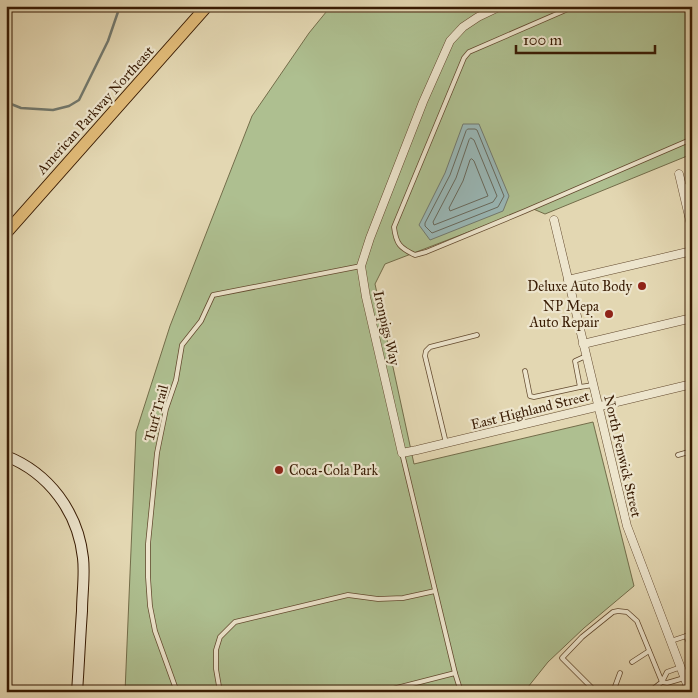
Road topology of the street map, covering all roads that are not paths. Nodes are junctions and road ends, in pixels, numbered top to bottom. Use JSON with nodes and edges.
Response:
{"nodes":[{"id":1,"x":207,"y":6,"type":"edge"},
{"id":2,"x":501,"y":6,"type":"edge"},
{"id":3,"x":575,"y":6,"type":"edge"},
{"id":4,"x":692,"y":138,"type":"edge"},
{"id":5,"x":679,"y":174,"type":"dead end"},
{"id":6,"x":692,"y":185,"type":"edge"},
{"id":7,"x":682,"y":187,"type":"junction"},
{"id":8,"x":554,"y":220,"type":"dead end"},
{"id":9,"x":692,"y":229,"type":"edge"},
{"id":10,"x":6,"y":233,"type":"edge"},
{"id":11,"x":692,"y":251,"type":"edge"},
{"id":12,"x":361,"y":266,"type":"junction"},
{"id":13,"x":568,"y":280,"type":"junction"},
{"id":14,"x":692,"y":318,"type":"edge"},
{"id":15,"x":477,"y":335,"type":"dead end"},
{"id":16,"x":584,"y":344,"type":"junction"},
{"id":17,"x":586,"y":356,"type":"junction"},
{"id":18,"x":525,"y":371,"type":"dead end"},
{"id":19,"x":692,"y":384,"type":"edge"},
{"id":20,"x":593,"y":385,"type":"junction"},
{"id":21,"x":580,"y":387,"type":"junction"},
{"id":22,"x":598,"y":406,"type":"junction"},
{"id":23,"x":446,"y":443,"type":"junction"},
{"id":24,"x":692,"y":451,"type":"edge"},
{"id":25,"x":402,"y":452,"type":"junction"},
{"id":26,"x":678,"y":455,"type":"dead end"},
{"id":27,"x":6,"y":456,"type":"edge"},
{"id":28,"x":435,"y":591,"type":"junction"},
{"id":29,"x":692,"y":634,"type":"edge"},
{"id":30,"x":686,"y":636,"type":"junction"},
{"id":31,"x":671,"y":641,"type":"junction"},
{"id":32,"x":692,"y":649,"type":"edge"},
{"id":33,"x":649,"y":651,"type":"junction"},
{"id":34,"x":632,"y":662,"type":"dead end"},
{"id":35,"x":681,"y":667,"type":"junction"},
{"id":36,"x":455,"y":673,"type":"junction"},
{"id":37,"x":620,"y":673,"type":"dead end"},
{"id":38,"x":685,"y":677,"type":"junction"},
{"id":39,"x":662,"y":682,"type":"junction"},
{"id":40,"x":77,"y":692,"type":"edge"},
{"id":41,"x":177,"y":692,"type":"edge"},
{"id":42,"x":220,"y":692,"type":"edge"},
{"id":43,"x":381,"y":692,"type":"edge"},
{"id":44,"x":461,"y":692,"type":"edge"},
{"id":45,"x":605,"y":692,"type":"edge"},
{"id":46,"x":613,"y":692,"type":"edge"},
{"id":47,"x":649,"y":692,"type":"edge"},
{"id":48,"x":690,"y":692,"type":"edge"}],
"edges":[{"from":1,"to":10,"type":"main road","name":"American Parkway Northeast"},
{"from":2,"to":12,"type":"street","name":"Ironpigs Way"},
{"from":3,"to":4,"type":"lane"},
{"from":5,"to":7,"type":"street"},
{"from":6,"to":7,"type":"lane"},
{"from":7,"to":9,"type":"street"},
{"from":8,"to":13,"type":"street","name":"North Fenwick Street"},
{"from":11,"to":13,"type":"street"},
{"from":12,"to":25,"type":"street","name":"Ironpigs Way"},
{"from":12,"to":41,"type":"lane","name":"Turf Trail"},
{"from":13,"to":16,"type":"street","name":"North Fenwick Street"},
{"from":14,"to":16,"type":"street"},
{"from":15,"to":23,"type":"lane"},
{"from":16,"to":17,"type":"street","name":"North Fenwick Street"},
{"from":17,"to":20,"type":"street","name":"North Fenwick Street"},
{"from":17,"to":21,"type":"lane"},
{"from":18,"to":21,"type":"lane"},
{"from":19,"to":22,"type":"street","name":"East Highland Street"},
{"from":20,"to":21,"type":"lane"},
{"from":20,"to":22,"type":"street","name":"North Fenwick Street"},
{"from":22,"to":23,"type":"street","name":"East Highland Street"},
{"from":22,"to":31,"type":"street","name":"North Fenwick Street"},
{"from":23,"to":25,"type":"street","name":"East Highland Street"},
{"from":24,"to":26,"type":"lane"},
{"from":25,"to":28,"type":"lane","name":"Ironpigs Way"},
{"from":27,"to":40,"type":"street"},
{"from":28,"to":36,"type":"lane","name":"Ironpigs Way"},
{"from":28,"to":42,"type":"lane"},
{"from":29,"to":30,"type":"lane"},
{"from":30,"to":31,"type":"lane"},
{"from":30,"to":32,"type":"lane"},
{"from":31,"to":35,"type":"street","name":"North Fenwick Street"},
{"from":33,"to":34,"type":"lane"},
{"from":33,"to":39,"type":"lane"},
{"from":33,"to":45,"type":"lane"},
{"from":35,"to":38,"type":"street","name":"North Fenwick Street"},
{"from":35,"to":39,"type":"lane"},
{"from":36,"to":43,"type":"lane"},
{"from":36,"to":44,"type":"lane","name":"Ironpigs Way"},
{"from":37,"to":46,"type":"lane"},
{"from":38,"to":39,"type":"lane"},
{"from":38,"to":48,"type":"street","name":"North Fenwick Street"},
{"from":39,"to":47,"type":"lane"}]}
